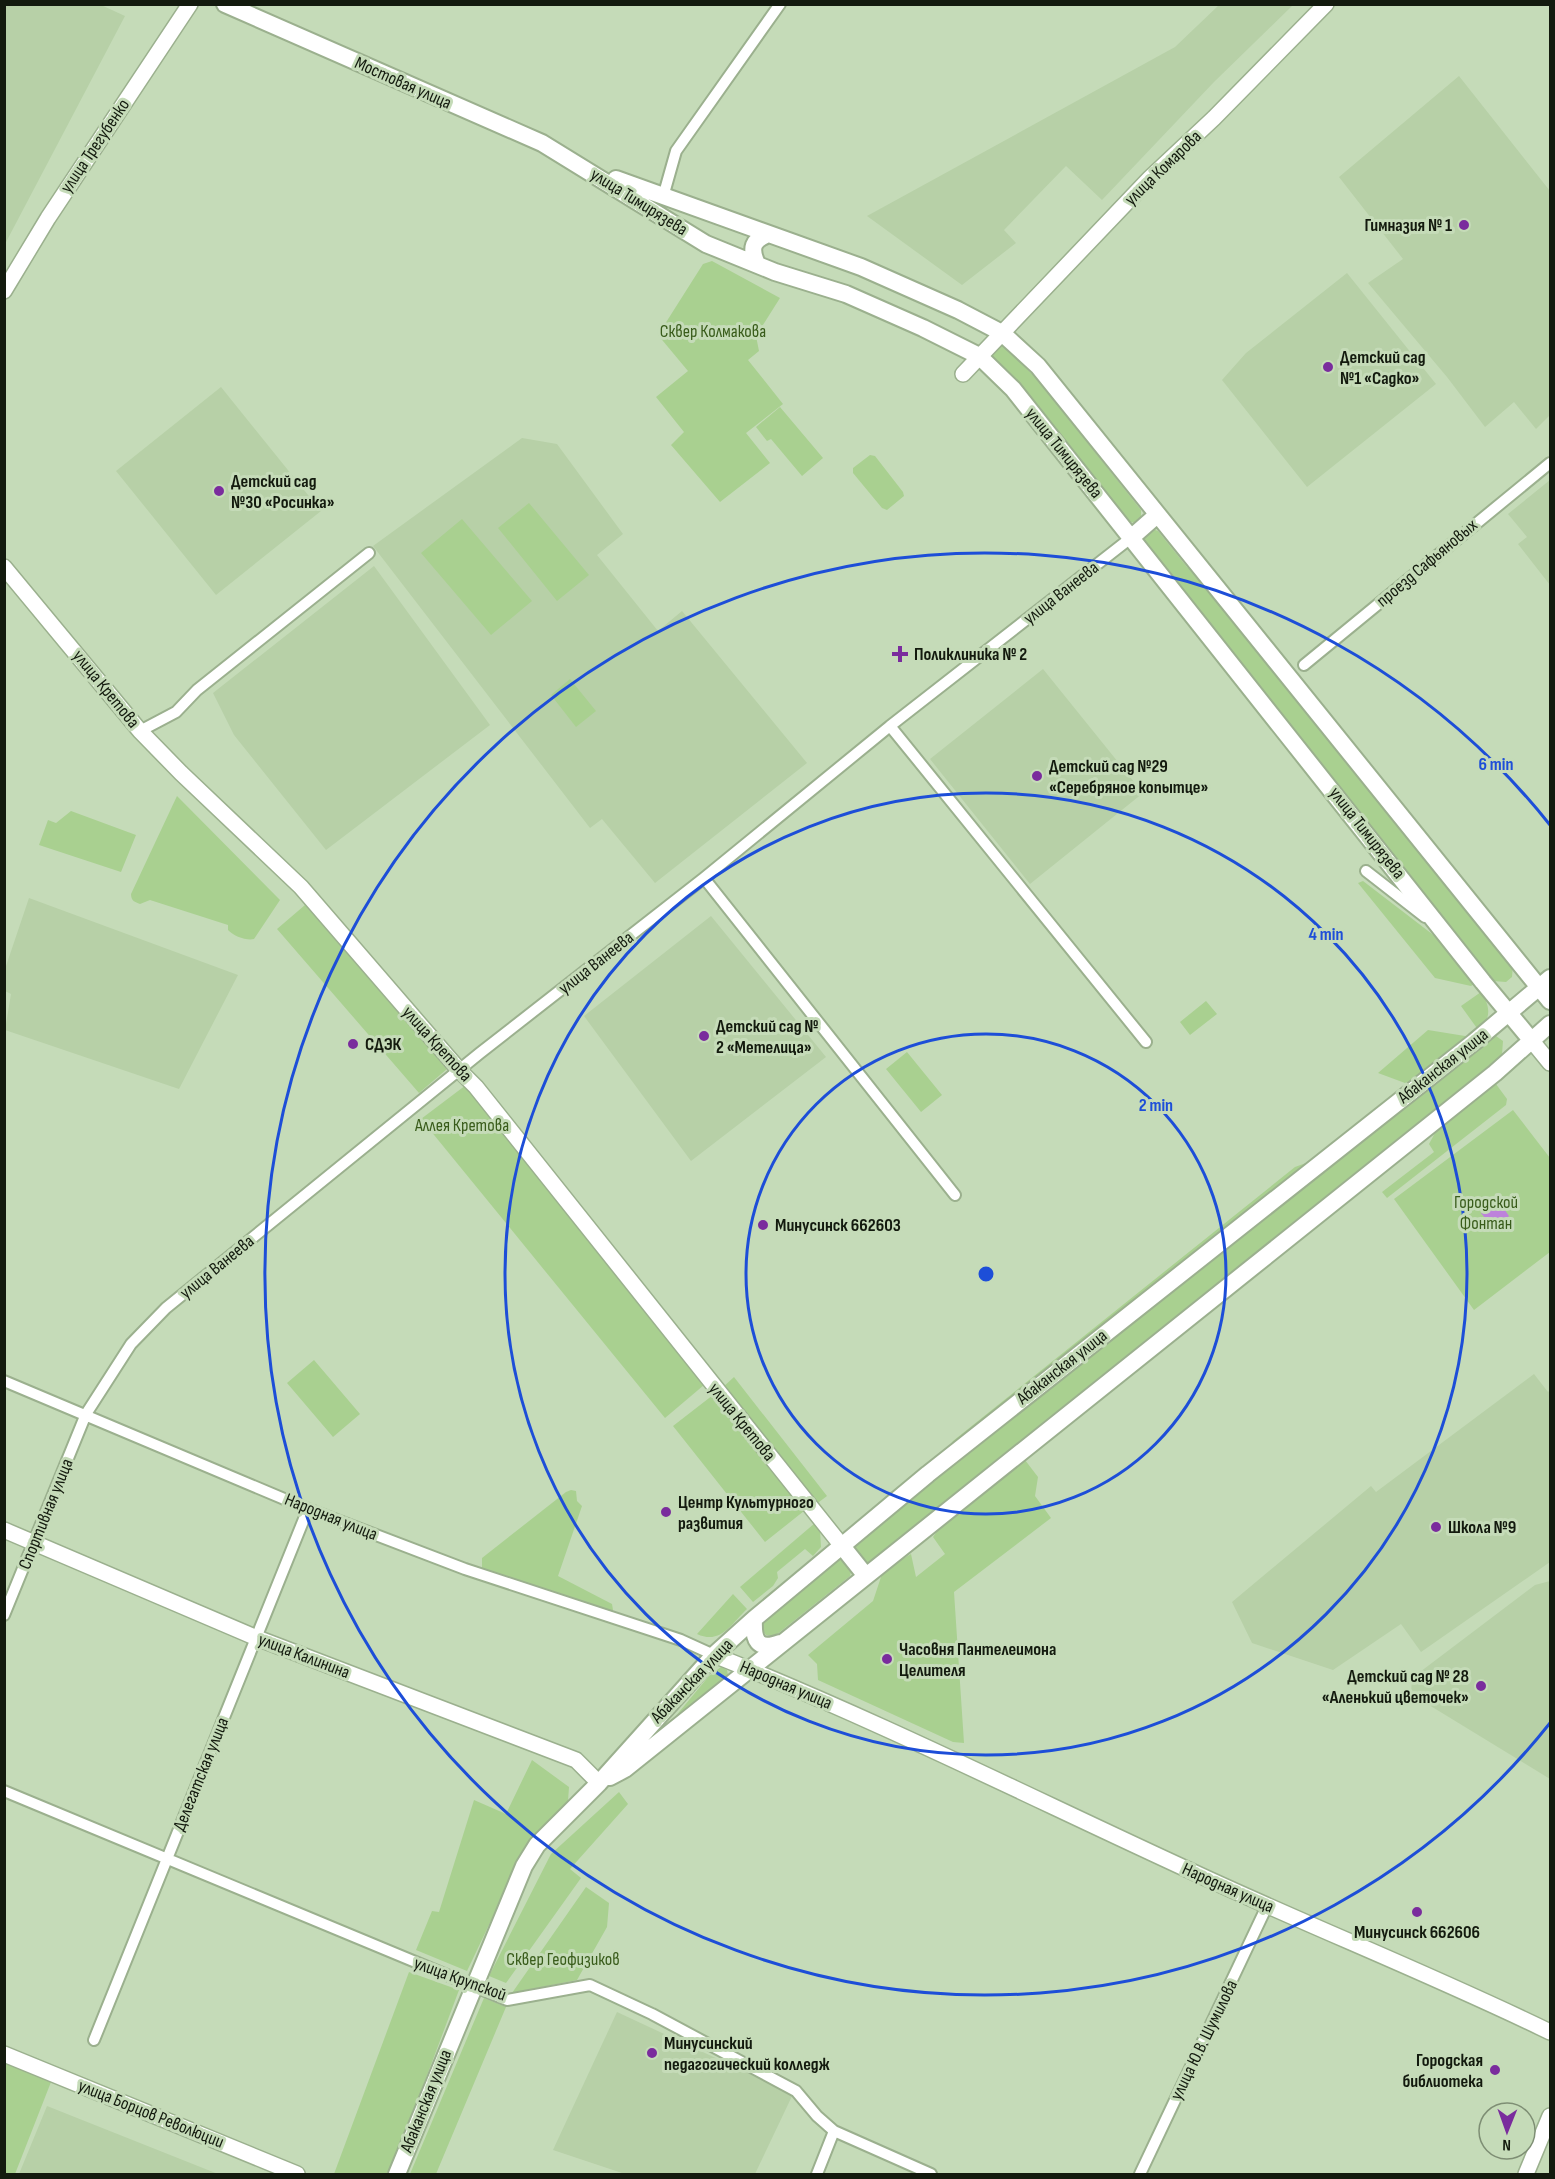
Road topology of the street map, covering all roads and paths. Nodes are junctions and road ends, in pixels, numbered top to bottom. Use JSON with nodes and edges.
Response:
{"nodes":[{"id":1,"x":190,"y":4,"type":"edge"},
{"id":2,"x":225,"y":4,"type":"edge"},
{"id":3,"x":780,"y":4,"type":"edge"},
{"id":4,"x":1326,"y":4,"type":"edge"},
{"id":5,"x":579,"y":164,"type":"junction"},
{"id":6,"x":663,"y":197,"type":"junction"},
{"id":7,"x":769,"y":234,"type":"junction"},
{"id":8,"x":757,"y":264,"type":"junction"},
{"id":9,"x":4,"y":291,"type":"edge"},
{"id":10,"x":1002,"y":333,"type":"junction"},
{"id":11,"x":979,"y":356,"type":"junction"},
{"id":12,"x":963,"y":374,"type":"dead end"},
{"id":13,"x":1551,"y":463,"type":"edge"},
{"id":14,"x":1157,"y":515,"type":"junction"},
{"id":15,"x":1132,"y":537,"type":"junction"},
{"id":16,"x":369,"y":553,"type":"dead end"},
{"id":17,"x":4,"y":567,"type":"edge"},
{"id":18,"x":1304,"y":665,"type":"dead end"},
{"id":19,"x":890,"y":726,"type":"junction"},
{"id":20,"x":140,"y":731,"type":"junction"},
{"id":21,"x":1366,"y":871,"type":"dead end"},
{"id":22,"x":704,"y":878,"type":"junction"},
{"id":23,"x":1445,"y":933,"type":"junction"},
{"id":24,"x":1545,"y":983,"type":"edge"},
{"id":25,"x":1551,"y":1001,"type":"edge"},
{"id":26,"x":1509,"y":1013,"type":"junction"},
{"id":27,"x":1551,"y":1024,"type":"edge"},
{"id":28,"x":1532,"y":1041,"type":"junction"},
{"id":29,"x":1146,"y":1042,"type":"dead end"},
{"id":30,"x":1551,"y":1063,"type":"edge"},
{"id":31,"x":459,"y":1071,"type":"junction"},
{"id":32,"x":955,"y":1195,"type":"dead end"},
{"id":33,"x":4,"y":1381,"type":"edge"},
{"id":34,"x":86,"y":1414,"type":"junction"},
{"id":35,"x":308,"y":1509,"type":"junction"},
{"id":36,"x":4,"y":1530,"type":"edge"},
{"id":37,"x":34,"y":1543,"type":"junction"},
{"id":38,"x":842,"y":1546,"type":"junction"},
{"id":39,"x":866,"y":1576,"type":"junction"},
{"id":40,"x":4,"y":1615,"type":"edge"},
{"id":41,"x":754,"y":1619,"type":"junction"},
{"id":42,"x":257,"y":1638,"type":"junction"},
{"id":43,"x":780,"y":1643,"type":"junction"},
{"id":44,"x":714,"y":1655,"type":"junction"},
{"id":45,"x":750,"y":1669,"type":"junction"},
{"id":46,"x":599,"y":1783,"type":"junction"},
{"id":47,"x":4,"y":1791,"type":"edge"},
{"id":48,"x":166,"y":1859,"type":"junction"},
{"id":49,"x":1267,"y":1906,"type":"junction"},
{"id":50,"x":473,"y":1986,"type":"junction"},
{"id":51,"x":1551,"y":2032,"type":"edge"},
{"id":52,"x":94,"y":2040,"type":"dead end"},
{"id":53,"x":4,"y":2054,"type":"edge"},
{"id":54,"x":1551,"y":2116,"type":"edge"},
{"id":55,"x":834,"y":2131,"type":"junction"},
{"id":56,"x":297,"y":2175,"type":"edge"},
{"id":57,"x":397,"y":2175,"type":"edge"},
{"id":58,"x":817,"y":2175,"type":"edge"},
{"id":59,"x":931,"y":2175,"type":"edge"},
{"id":60,"x":1140,"y":2175,"type":"edge"},
{"id":61,"x":1526,"y":2175,"type":"edge"}],
"edges":[{"from":1,"to":9,"type":"street","name":"улица Трегубенко"},
{"from":2,"to":5,"type":"main road","name":"Мостовая улица"},
{"from":3,"to":6,"type":"street"},
{"from":4,"to":10,"type":"street","name":"улица Комарова"},
{"from":5,"to":6,"type":"main road","name":"улица Тимирязева"},
{"from":5,"to":8,"type":"main road","name":"улица Тимирязева"},
{"from":6,"to":7,"type":"main road","name":"улица Тимирязева"},
{"from":7,"to":8,"type":"main road"},
{"from":7,"to":10,"type":"main road","name":"улица Тимирязева"},
{"from":8,"to":11,"type":"main road","name":"улица Тимирязева"},
{"from":10,"to":11,"type":"street","name":"улица Комарова"},
{"from":10,"to":14,"type":"main road","name":"улица Тимирязева"},
{"from":11,"to":12,"type":"street","name":"улица Комарова"},
{"from":11,"to":15,"type":"main road","name":"улица Тимирязева"},
{"from":13,"to":18,"type":"street","name":"проезд Сафьяновых"},
{"from":14,"to":15,"type":"main road"},
{"from":14,"to":24,"type":"main road","name":"улица Тимирязева"},
{"from":15,"to":19,"type":"street","name":"улица Ванеева"},
{"from":15,"to":23,"type":"main road","name":"улица Тимирязева"},
{"from":16,"to":20,"type":"street"},
{"from":17,"to":20,"type":"street","name":"улица Кретова"},
{"from":19,"to":22,"type":"street","name":"улица Ванеева"},
{"from":19,"to":29,"type":"street"},
{"from":20,"to":31,"type":"street","name":"улица Кретова"},
{"from":21,"to":23,"type":"street"},
{"from":22,"to":31,"type":"street","name":"улица Ванеева"},
{"from":22,"to":32,"type":"street"},
{"from":23,"to":26,"type":"main road","name":"улица Тимирязева"},
{"from":24,"to":25,"type":"main road","name":"улица Тимирязева"},
{"from":24,"to":26,"type":"main road","name":"Абаканская улица"},
{"from":26,"to":28,"type":"main road","name":"улица Тимирязева"},
{"from":26,"to":38,"type":"main road","name":"Абаканская улица"},
{"from":27,"to":28,"type":"main road","name":"Абаканская улица"},
{"from":28,"to":30,"type":"street","name":"улица Тимирязева"},
{"from":28,"to":39,"type":"main road","name":"Абаканская улица"},
{"from":31,"to":34,"type":"street","name":"улица Ванеева"},
{"from":31,"to":38,"type":"street","name":"улица Кретова"},
{"from":33,"to":34,"type":"street","name":"Народная улица"},
{"from":34,"to":35,"type":"street","name":"Народная улица"},
{"from":34,"to":37,"type":"street","name":"Спортивная улица"},
{"from":35,"to":42,"type":"street","name":"Делегатская улица"},
{"from":35,"to":44,"type":"street","name":"Народная улица"},
{"from":36,"to":37,"type":"street","name":"улица Калинина"},
{"from":37,"to":40,"type":"street","name":"Спортивная улица"},
{"from":37,"to":42,"type":"street","name":"улица Калинина"},
{"from":38,"to":39,"type":"main road"},
{"from":38,"to":41,"type":"main road","name":"Абаканская улица"},
{"from":39,"to":43,"type":"main road","name":"Абаканская улица"},
{"from":41,"to":43,"type":"main road"},
{"from":41,"to":44,"type":"main road","name":"Абаканская улица"},
{"from":42,"to":46,"type":"street","name":"улица Калинина"},
{"from":42,"to":48,"type":"street","name":"Делегатская улица"},
{"from":43,"to":45,"type":"main road","name":"Абаканская улица"},
{"from":44,"to":45,"type":"street","name":"Народная улица"},
{"from":44,"to":46,"type":"main road","name":"Абаканская улица"},
{"from":45,"to":46,"type":"main road","name":"Абаканская улица"},
{"from":45,"to":49,"type":"street","name":"Народная улица"},
{"from":46,"to":50,"type":"main road","name":"Абаканская улица"},
{"from":47,"to":48,"type":"street","name":"улица Крупской"},
{"from":48,"to":50,"type":"street","name":"улица Крупской"},
{"from":48,"to":52,"type":"street","name":"Делегатская улица"},
{"from":49,"to":51,"type":"street","name":"Народная улица"},
{"from":49,"to":60,"type":"street","name":"улица Ю.В. Шумилова"},
{"from":50,"to":55,"type":"street","name":"улица Крупской"},
{"from":50,"to":57,"type":"main road","name":"Абаканская улица"},
{"from":53,"to":56,"type":"street","name":"улица Борцов Революции"},
{"from":54,"to":61,"type":"street"},
{"from":55,"to":58,"type":"street"},
{"from":55,"to":59,"type":"street","name":"улица Крупской"}]}
